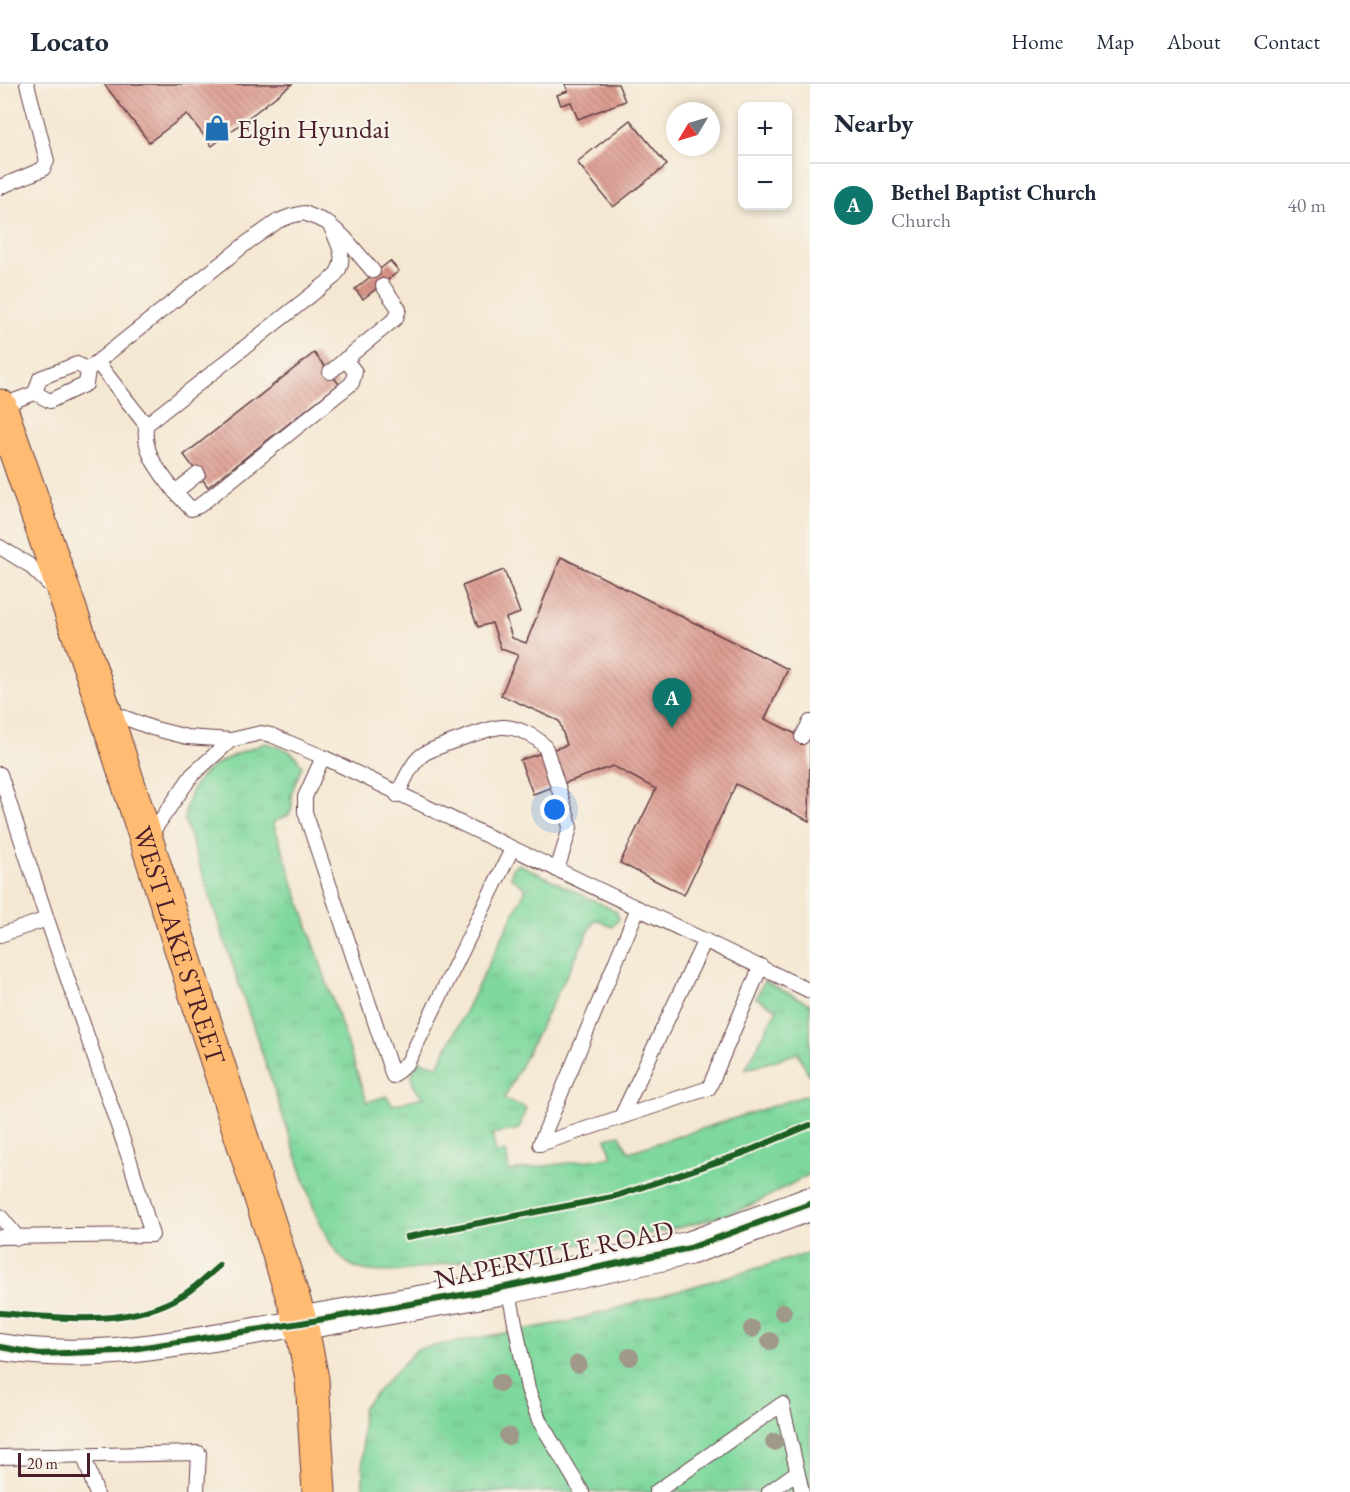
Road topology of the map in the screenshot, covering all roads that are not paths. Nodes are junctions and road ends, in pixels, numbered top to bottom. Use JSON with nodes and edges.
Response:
{"nodes":[{"id":1,"x":27,"y":84,"type":"edge"},
{"id":2,"x":0,"y":187,"type":"edge"},
{"id":3,"x":330,"y":225,"type":"junction"},
{"id":4,"x":373,"y":271,"type":"dead end"},
{"id":5,"x":383,"y":286,"type":"dead end"},
{"id":6,"x":345,"y":360,"type":"junction"},
{"id":7,"x":92,"y":366,"type":"junction"},
{"id":8,"x":330,"y":372,"type":"dead end"},
{"id":9,"x":35,"y":393,"type":"junction"},
{"id":10,"x":2,"y":424,"type":"edge"},
{"id":11,"x":146,"y":425,"type":"junction"},
{"id":12,"x":198,"y":474,"type":"dead end"},
{"id":13,"x":175,"y":492,"type":"junction"},
{"id":14,"x":0,"y":548,"type":"edge"},
{"id":15,"x":68,"y":603,"type":"junction"},
{"id":16,"x":105,"y":711,"type":"junction"},
{"id":17,"x":810,"y":722,"type":"edge"},
{"id":18,"x":802,"y":737,"type":"dead end"},
{"id":19,"x":231,"y":740,"type":"junction"},
{"id":20,"x":322,"y":757,"type":"junction"},
{"id":21,"x":0,"y":774,"type":"edge"},
{"id":22,"x":398,"y":795,"type":"junction"},
{"id":23,"x":14,"y":818,"type":"junction"},
{"id":24,"x":0,"y":823,"type":"edge"},
{"id":25,"x":146,"y":841,"type":"junction"},
{"id":26,"x":512,"y":849,"type":"junction"},
{"id":27,"x":557,"y":870,"type":"junction"},
{"id":28,"x":639,"y":908,"type":"junction"},
{"id":29,"x":47,"y":919,"type":"junction"},
{"id":30,"x":0,"y":935,"type":"edge"},
{"id":31,"x":705,"y":940,"type":"junction"},
{"id":32,"x":761,"y":966,"type":"junction"},
{"id":33,"x":810,"y":991,"type":"edge"},
{"id":34,"x":621,"y":1117,"type":"junction"},
{"id":35,"x":810,"y":1204,"type":"edge"},
{"id":36,"x":0,"y":1216,"type":"edge"},
{"id":37,"x":0,"y":1237,"type":"edge"},
{"id":38,"x":18,"y":1238,"type":"junction"},
{"id":39,"x":508,"y":1287,"type":"junction"},
{"id":40,"x":302,"y":1323,"type":"junction"},
{"id":41,"x":0,"y":1347,"type":"edge"},
{"id":42,"x":84,"y":1456,"type":"junction"},
{"id":43,"x":0,"y":1457,"type":"edge"},
{"id":44,"x":797,"y":1472,"type":"junction"},
{"id":45,"x":96,"y":1492,"type":"edge"},
{"id":46,"x":197,"y":1492,"type":"edge"},
{"id":47,"x":319,"y":1492,"type":"edge"},
{"id":48,"x":582,"y":1492,"type":"edge"},
{"id":49,"x":656,"y":1492,"type":"edge"},
{"id":50,"x":769,"y":1492,"type":"edge"},
{"id":51,"x":802,"y":1492,"type":"edge"}],
"edges":[{"from":1,"to":2,"type":"lane"},
{"from":3,"to":4,"type":"lane"},
{"from":3,"to":7,"type":"lane"},
{"from":3,"to":11,"type":"lane"},
{"from":5,"to":6,"type":"lane"},
{"from":6,"to":8,"type":"lane"},
{"from":6,"to":13,"type":"lane"},
{"from":7,"to":9,"type":"lane"},
{"from":7,"to":9,"type":"lane"},
{"from":7,"to":11,"type":"lane"},
{"from":9,"to":10,"type":"lane"},
{"from":10,"to":15,"type":"highway","name":"WEST LAKE STREET"},
{"from":11,"to":13,"type":"lane"},
{"from":12,"to":13,"type":"lane"},
{"from":14,"to":15,"type":"lane"},
{"from":15,"to":16,"type":"highway","name":"WEST LAKE STREET"},
{"from":16,"to":19,"type":"lane"},
{"from":16,"to":25,"type":"highway","name":"WEST LAKE STREET"},
{"from":17,"to":18,"type":"lane"},
{"from":19,"to":20,"type":"lane"},
{"from":19,"to":25,"type":"lane"},
{"from":20,"to":22,"type":"lane"},
{"from":20,"to":26,"type":"lane"},
{"from":21,"to":23,"type":"lane"},
{"from":22,"to":26,"type":"lane"},
{"from":22,"to":27,"type":"lane"},
{"from":23,"to":24,"type":"lane"},
{"from":23,"to":29,"type":"lane"},
{"from":25,"to":40,"type":"highway","name":"WEST LAKE STREET"},
{"from":26,"to":27,"type":"lane"},
{"from":27,"to":28,"type":"lane"},
{"from":28,"to":31,"type":"lane"},
{"from":28,"to":34,"type":"lane"},
{"from":29,"to":30,"type":"lane"},
{"from":29,"to":38,"type":"lane"},
{"from":31,"to":32,"type":"lane"},
{"from":31,"to":34,"type":"lane"},
{"from":32,"to":33,"type":"lane"},
{"from":32,"to":34,"type":"lane"},
{"from":35,"to":39,"type":"street","name":"NAPERVILLE ROAD"},
{"from":36,"to":38,"type":"lane"},
{"from":37,"to":38,"type":"lane"},
{"from":39,"to":40,"type":"street","name":"NAPERVILLE ROAD"},
{"from":39,"to":48,"type":"lane"},
{"from":40,"to":41,"type":"street"},
{"from":40,"to":47,"type":"highway","name":"WEST LAKE STREET"},
{"from":42,"to":43,"type":"lane"},
{"from":42,"to":45,"type":"lane"},
{"from":42,"to":46,"type":"lane"},
{"from":44,"to":49,"type":"lane"},
{"from":44,"to":50,"type":"lane"},
{"from":44,"to":51,"type":"lane"}]}
